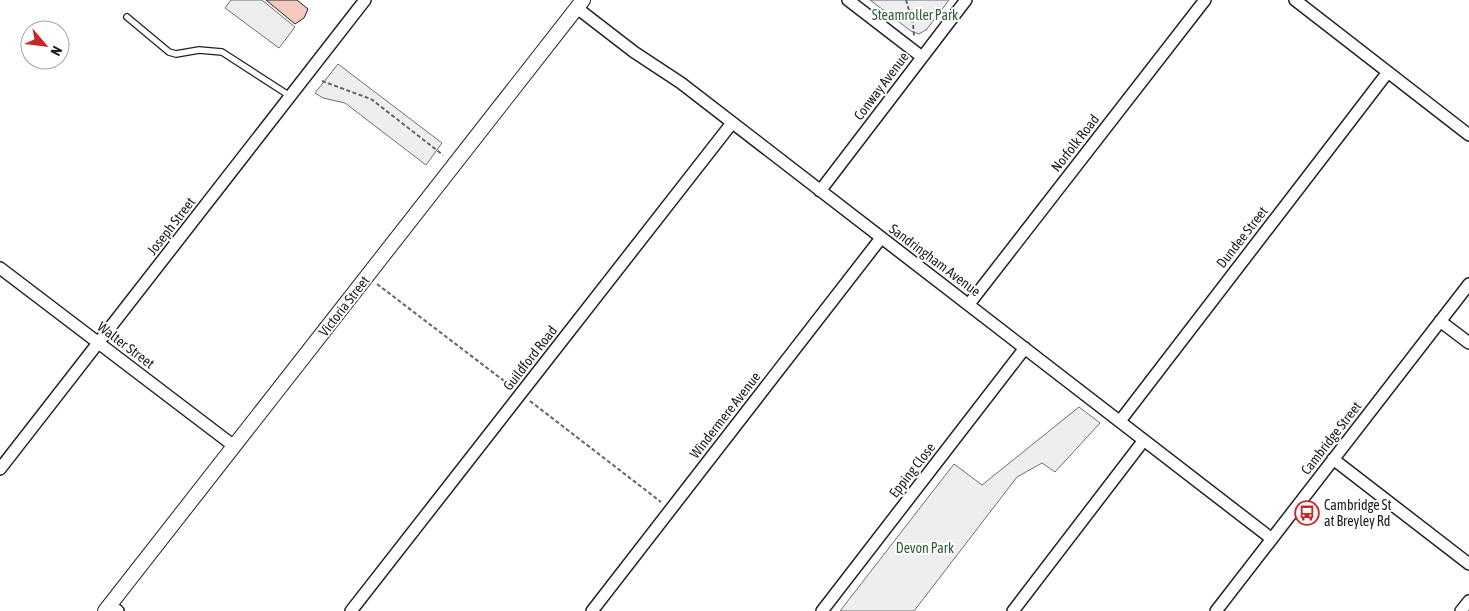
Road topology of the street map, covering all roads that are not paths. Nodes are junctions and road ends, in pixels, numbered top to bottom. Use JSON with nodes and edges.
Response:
{"nodes":[{"id":1,"x":365,"y":0,"type":"edge"},
{"id":2,"x":848,"y":0,"type":"edge"},
{"id":3,"x":966,"y":0,"type":"edge"},
{"id":4,"x":1205,"y":0,"type":"edge"},
{"id":5,"x":1295,"y":0,"type":"edge"},
{"id":6,"x":580,"y":4,"type":"edge"},
{"id":7,"x":127,"y":18,"type":"dead end"},
{"id":8,"x":922,"y":56,"type":"junction"},
{"id":9,"x":1388,"y":72,"type":"junction"},
{"id":10,"x":290,"y":96,"type":"junction"},
{"id":11,"x":732,"y":123,"type":"junction"},
{"id":12,"x":1469,"y":135,"type":"edge"},
{"id":13,"x":820,"y":191,"type":"junction"},
{"id":14,"x":881,"y":238,"type":"junction"},
{"id":15,"x":0,"y":268,"type":"edge"},
{"id":16,"x":1469,"y":284,"type":"edge"},
{"id":17,"x":969,"y":304,"type":"junction"},
{"id":18,"x":1440,"y":321,"type":"junction"},
{"id":19,"x":99,"y":343,"type":"junction"},
{"id":20,"x":1469,"y":343,"type":"edge"},
{"id":21,"x":1025,"y":348,"type":"junction"},
{"id":22,"x":1120,"y":420,"type":"junction"},
{"id":23,"x":1144,"y":440,"type":"junction"},
{"id":24,"x":234,"y":446,"type":"junction"},
{"id":25,"x":1334,"y":459,"type":"junction"},
{"id":26,"x":0,"y":470,"type":"edge"},
{"id":27,"x":1272,"y":539,"type":"junction"},
{"id":28,"x":1469,"y":564,"type":"edge"},
{"id":29,"x":1469,"y":601,"type":"edge"},
{"id":30,"x":111,"y":609,"type":"edge"},
{"id":31,"x":351,"y":611,"type":"edge"},
{"id":32,"x":592,"y":611,"type":"edge"},
{"id":33,"x":822,"y":611,"type":"edge"},
{"id":34,"x":1012,"y":611,"type":"edge"},
{"id":35,"x":1216,"y":611,"type":"edge"},
{"id":36,"x":1461,"y":611,"type":"edge"}],
"edges":[{"from":1,"to":10,"type":"street","name":"Joseph Street"},
{"from":2,"to":8,"type":"street"},
{"from":3,"to":8,"type":"street","name":"Conway Avenue"},
{"from":4,"to":17,"type":"street","name":"Norfolk Road"},
{"from":5,"to":9,"type":"street"},
{"from":6,"to":11,"type":"street","name":"Sandringham Avenue"},
{"from":6,"to":24,"type":"street","name":"Victoria Street"},
{"from":7,"to":10,"type":"lane"},
{"from":8,"to":13,"type":"street","name":"Conway Avenue"},
{"from":9,"to":12,"type":"street"},
{"from":9,"to":22,"type":"street","name":"Dundee Street"},
{"from":10,"to":19,"type":"street","name":"Joseph Street"},
{"from":11,"to":13,"type":"street","name":"Sandringham Avenue"},
{"from":11,"to":31,"type":"street","name":"Guildford Road"},
{"from":13,"to":14,"type":"street","name":"Sandringham Avenue"},
{"from":14,"to":17,"type":"street","name":"Sandringham Avenue"},
{"from":14,"to":32,"type":"street","name":"Windermere Avenue"},
{"from":15,"to":19,"type":"street","name":"Walter Street"},
{"from":16,"to":18,"type":"street","name":"Cambridge Street"},
{"from":17,"to":21,"type":"street","name":"Sandringham Avenue"},
{"from":18,"to":20,"type":"street"},
{"from":18,"to":25,"type":"street","name":"Cambridge Street"},
{"from":19,"to":24,"type":"street","name":"Walter Street"},
{"from":19,"to":26,"type":"street","name":"Joseph Street"},
{"from":21,"to":22,"type":"street","name":"Sandringham Avenue"},
{"from":21,"to":33,"type":"street","name":"Epping Close"},
{"from":22,"to":23,"type":"street","name":"Sandringham Avenue"},
{"from":23,"to":27,"type":"street","name":"Sandringham Avenue"},
{"from":23,"to":34,"type":"street"},
{"from":24,"to":30,"type":"street","name":"Victoria Street"},
{"from":25,"to":27,"type":"street","name":"Cambridge Street"},
{"from":25,"to":28,"type":"street"},
{"from":27,"to":35,"type":"street","name":"Cambridge Street"},
{"from":29,"to":36,"type":"street"}]}
